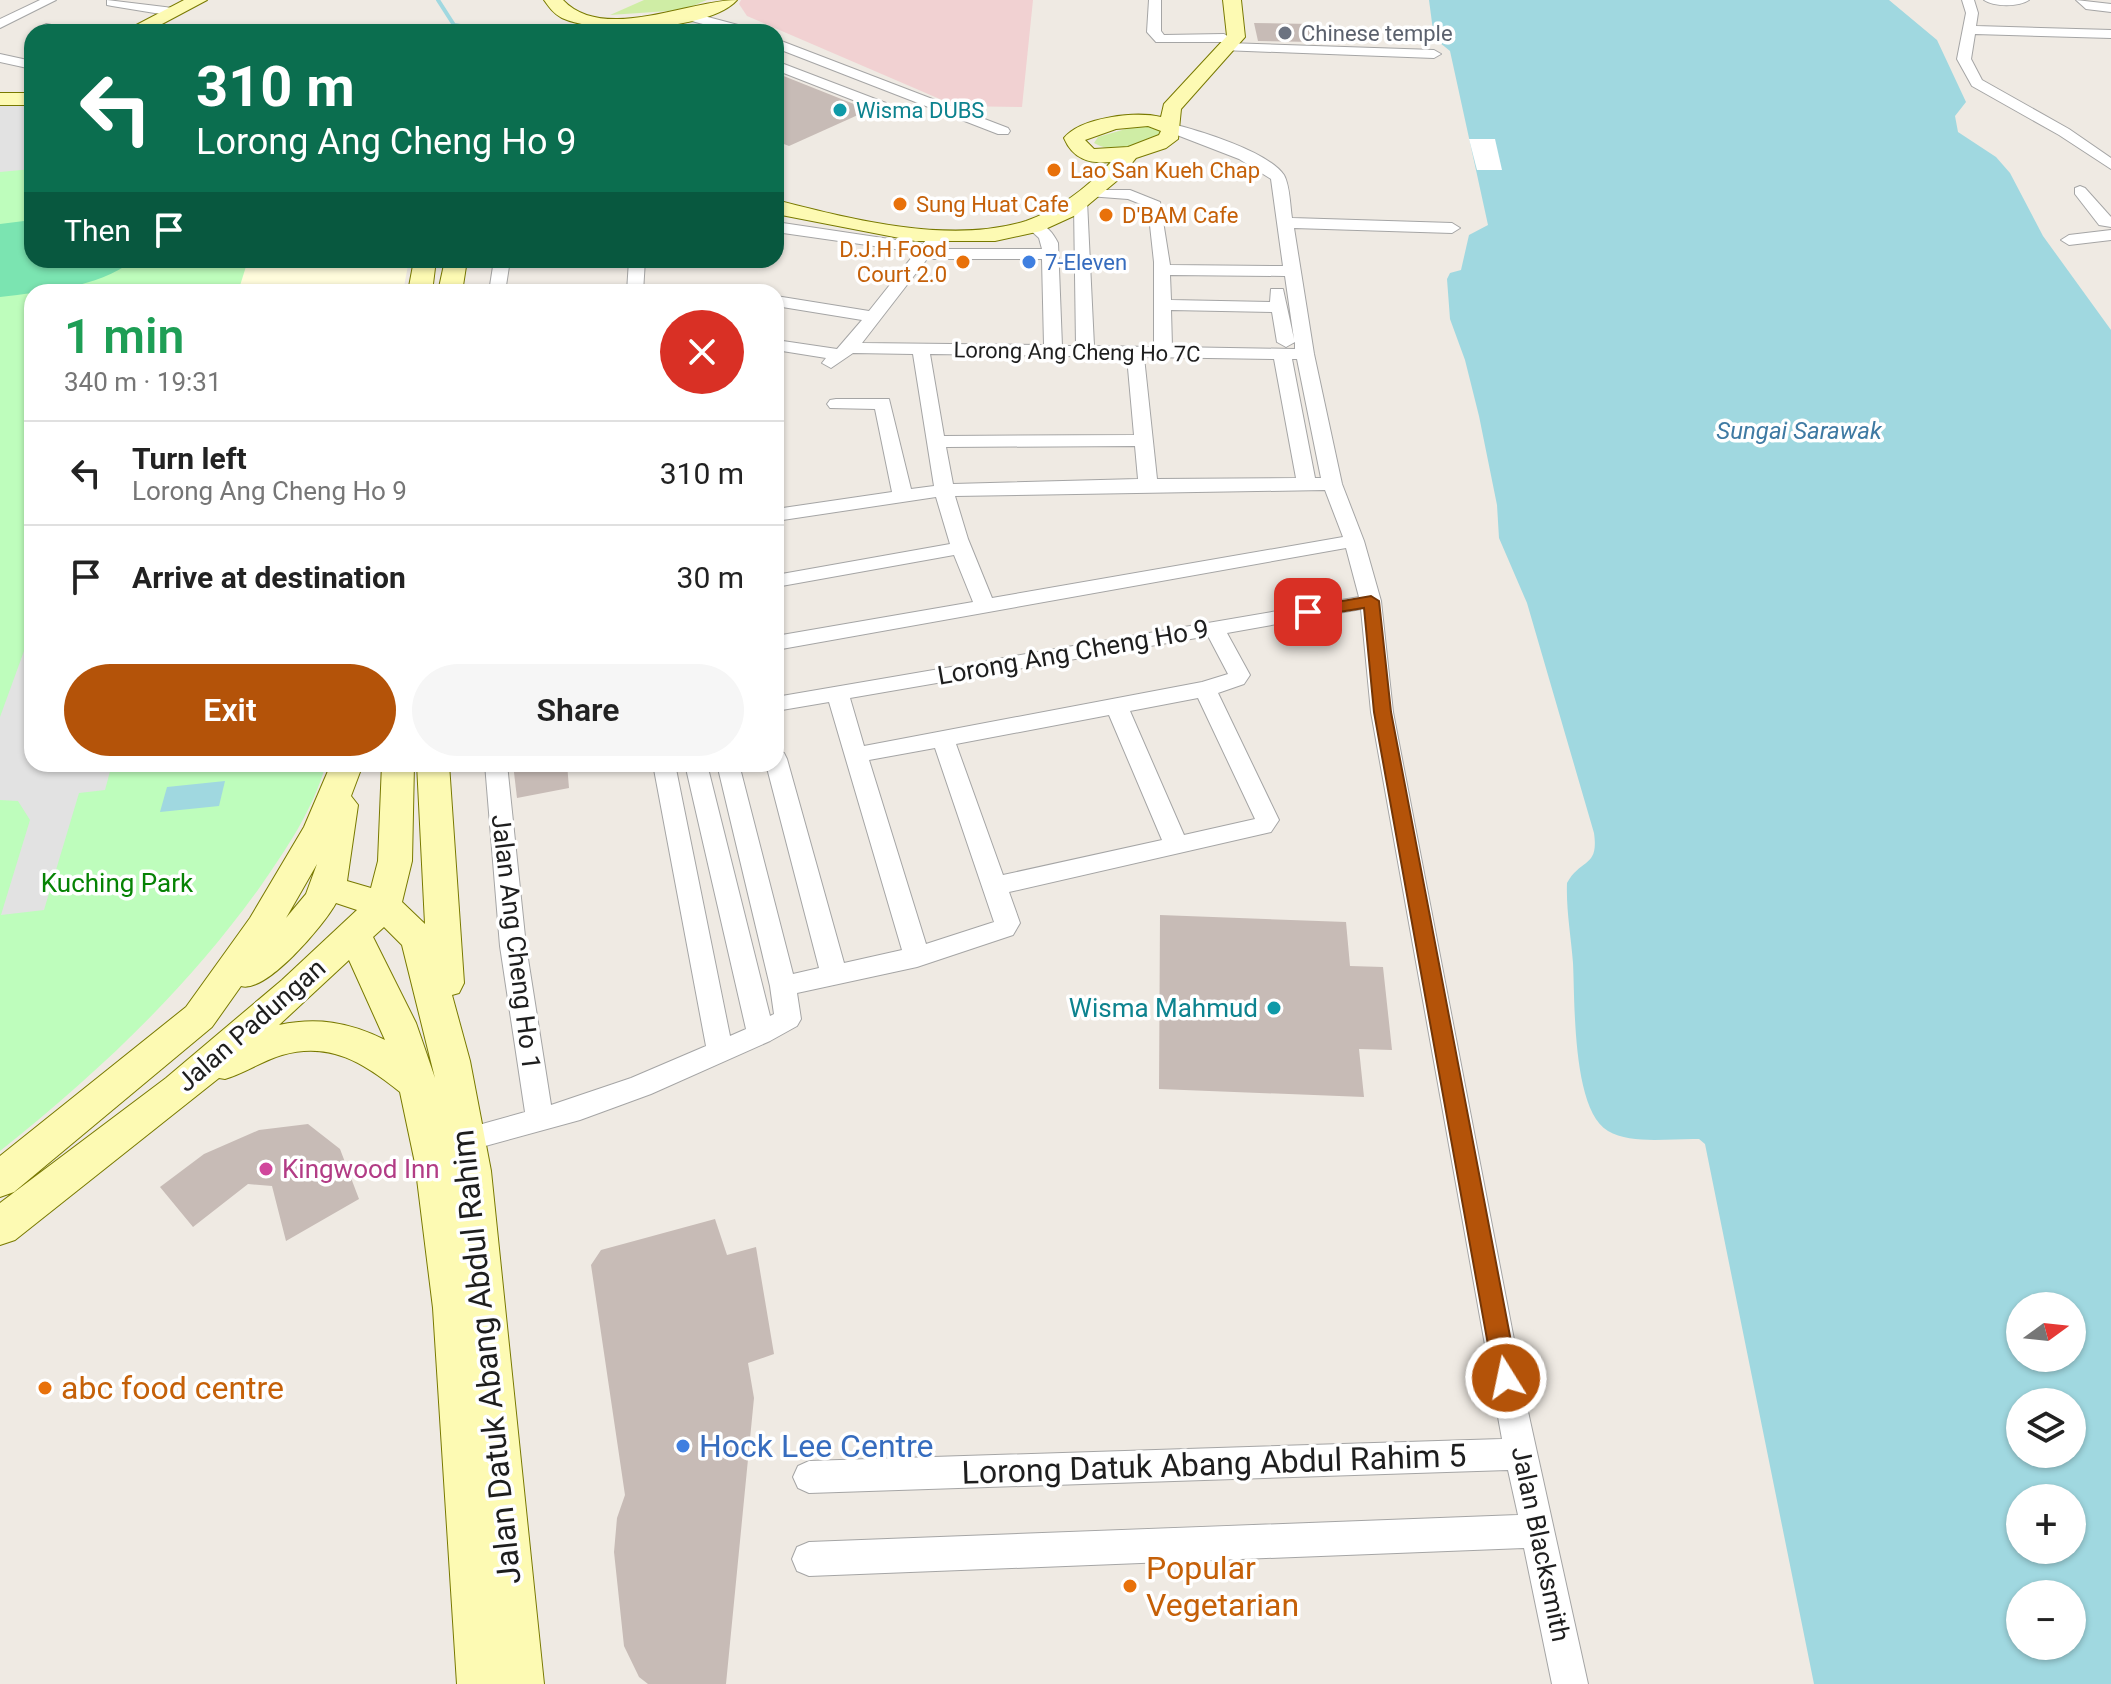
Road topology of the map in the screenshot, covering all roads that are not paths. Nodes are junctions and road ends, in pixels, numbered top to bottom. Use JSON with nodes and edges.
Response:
{"nodes":[{"id":1,"x":50,"y":0,"type":"edge"},
{"id":2,"x":198,"y":0,"type":"edge"},
{"id":3,"x":1155,"y":0,"type":"edge"},
{"id":4,"x":1232,"y":0,"type":"edge"},
{"id":5,"x":1968,"y":0,"type":"edge"},
{"id":6,"x":1990,"y":0,"type":"edge"},
{"id":7,"x":2023,"y":0,"type":"edge"},
{"id":8,"x":2082,"y":0,"type":"edge"},
{"id":9,"x":112,"y":2,"type":"edge"},
{"id":10,"x":603,"y":3,"type":"dead end"},
{"id":11,"x":724,"y":4,"type":"edge"},
{"id":12,"x":628,"y":6,"type":"dead end"},
{"id":13,"x":2111,"y":8,"type":"edge"},
{"id":14,"x":173,"y":12,"type":"junction"},
{"id":15,"x":552,"y":15,"type":"edge"},
{"id":16,"x":689,"y":16,"type":"junction"},
{"id":17,"x":594,"y":22,"type":"junction"},
{"id":18,"x":0,"y":24,"type":"edge"},
{"id":19,"x":148,"y":24,"type":"edge"},
{"id":20,"x":571,"y":24,"type":"edge"},
{"id":21,"x":574,"y":24,"type":"edge"},
{"id":22,"x":580,"y":24,"type":"edge"},
{"id":23,"x":719,"y":24,"type":"edge"},
{"id":24,"x":738,"y":24,"type":"edge"},
{"id":25,"x":1968,"y":30,"type":"junction"},
{"id":26,"x":2111,"y":34,"type":"edge"},
{"id":27,"x":1228,"y":38,"type":"junction"},
{"id":28,"x":784,"y":46,"type":"edge"},
{"id":29,"x":1434,"y":54,"type":"dead end"},
{"id":30,"x":0,"y":58,"type":"edge"},
{"id":31,"x":24,"y":63,"type":"edge"},
{"id":32,"x":784,"y":68,"type":"edge"},
{"id":33,"x":881,"y":106,"type":"dead end"},
{"id":34,"x":1129,"y":120,"type":"junction"},
{"id":35,"x":1169,"y":127,"type":"junction"},
{"id":36,"x":1003,"y":131,"type":"dead end"},
{"id":37,"x":1153,"y":146,"type":"junction"},
{"id":38,"x":1127,"y":153,"type":"junction"},
{"id":39,"x":1091,"y":156,"type":"junction"},
{"id":40,"x":2111,"y":165,"type":"edge"},
{"id":41,"x":1278,"y":178,"type":"junction"},
{"id":42,"x":2080,"y":191,"type":"dead end"},
{"id":43,"x":1087,"y":198,"type":"junction"},
{"id":44,"x":784,"y":210,"type":"edge"},
{"id":45,"x":2111,"y":222,"type":"edge"},
{"id":46,"x":1046,"y":223,"type":"junction"},
{"id":47,"x":1287,"y":223,"type":"junction"},
{"id":48,"x":784,"y":228,"type":"edge"},
{"id":49,"x":1452,"y":228,"type":"dead end"},
{"id":50,"x":2111,"y":235,"type":"edge"},
{"id":51,"x":2069,"y":240,"type":"dead end"},
{"id":52,"x":928,"y":247,"type":"junction"},
{"id":53,"x":1050,"y":254,"type":"junction"},
{"id":54,"x":1162,"y":270,"type":"junction"},
{"id":55,"x":1272,"y":271,"type":"junction"},
{"id":56,"x":1293,"y":271,"type":"junction"},
{"id":57,"x":784,"y":302,"type":"edge"},
{"id":58,"x":1162,"y":305,"type":"junction"},
{"id":59,"x":1279,"y":307,"type":"junction"},
{"id":60,"x":873,"y":317,"type":"junction"},
{"id":61,"x":784,"y":346,"type":"edge"},
{"id":62,"x":1163,"y":346,"type":"junction"},
{"id":63,"x":1294,"y":348,"type":"junction"},
{"id":64,"x":1053,"y":352,"type":"junction"},
{"id":65,"x":1085,"y":352,"type":"junction"},
{"id":66,"x":840,"y":355,"type":"junction"},
{"id":67,"x":922,"y":357,"type":"junction"},
{"id":68,"x":1136,"y":358,"type":"junction"},
{"id":69,"x":836,"y":404,"type":"dead end"},
{"id":70,"x":1144,"y":440,"type":"junction"},
{"id":71,"x":935,"y":442,"type":"junction"},
{"id":72,"x":1332,"y":484,"type":"junction"},
{"id":73,"x":1148,"y":485,"type":"junction"},
{"id":74,"x":1307,"y":485,"type":"junction"},
{"id":75,"x":944,"y":490,"type":"junction"},
{"id":76,"x":903,"y":496,"type":"junction"},
{"id":77,"x":784,"y":514,"type":"edge"},
{"id":78,"x":1354,"y":541,"type":"junction"},
{"id":79,"x":959,"y":544,"type":"junction"},
{"id":80,"x":784,"y":571,"type":"edge"},
{"id":81,"x":784,"y":579,"type":"edge"},
{"id":82,"x":1371,"y":601,"type":"junction"},
{"id":83,"x":985,"y":606,"type":"junction"},
{"id":84,"x":1214,"y":628,"type":"junction"},
{"id":85,"x":784,"y":642,"type":"edge"},
{"id":86,"x":1205,"y":689,"type":"junction"},
{"id":87,"x":837,"y":693,"type":"junction"},
{"id":88,"x":784,"y":703,"type":"edge"},
{"id":89,"x":1116,"y":705,"type":"junction"},
{"id":90,"x":943,"y":738,"type":"junction"},
{"id":91,"x":856,"y":755,"type":"junction"},
{"id":92,"x":344,"y":772,"type":"edge"},
{"id":93,"x":346,"y":772,"type":"edge"},
{"id":94,"x":398,"y":772,"type":"edge"},
{"id":95,"x":433,"y":772,"type":"edge"},
{"id":96,"x":497,"y":772,"type":"edge"},
{"id":97,"x":666,"y":772,"type":"edge"},
{"id":98,"x":698,"y":772,"type":"edge"},
{"id":99,"x":730,"y":772,"type":"edge"},
{"id":100,"x":779,"y":772,"type":"edge"},
{"id":101,"x":1176,"y":845,"type":"junction"},
{"id":102,"x":994,"y":886,"type":"junction"},
{"id":103,"x":318,"y":902,"type":"junction"},
{"id":104,"x":384,"y":905,"type":"junction"},
{"id":105,"x":354,"y":936,"type":"junction"},
{"id":106,"x":917,"y":957,"type":"junction"},
{"id":107,"x":834,"y":975,"type":"junction"},
{"id":108,"x":783,"y":986,"type":"junction"},
{"id":109,"x":199,"y":1017,"type":"junction"},
{"id":110,"x":761,"y":1034,"type":"junction"},
{"id":111,"x":720,"y":1052,"type":"junction"},
{"id":112,"x":434,"y":1072,"type":"junction"},
{"id":113,"x":180,"y":1089,"type":"junction"},
{"id":114,"x":540,"y":1120,"type":"junction"},
{"id":115,"x":467,"y":1139,"type":"junction"},
{"id":116,"x":0,"y":1180,"type":"edge"},
{"id":117,"x":0,"y":1227,"type":"edge"},
{"id":118,"x":1522,"y":1454,"type":"junction"},
{"id":119,"x":809,"y":1477,"type":"dead end"},
{"id":120,"x":1539,"y":1531,"type":"junction"},
{"id":121,"x":809,"y":1559,"type":"dead end"},
{"id":122,"x":482,"y":1684,"type":"edge"},
{"id":123,"x":519,"y":1684,"type":"edge"},
{"id":124,"x":1570,"y":1684,"type":"edge"}],
"edges":[{"from":1,"to":18,"type":"street"},
{"from":2,"to":14,"type":"street"},
{"from":3,"to":27,"type":"street"},
{"from":4,"to":27,"type":"street"},
{"from":5,"to":25,"type":"street"},
{"from":6,"to":7,"type":"street"},
{"from":8,"to":13,"type":"street"},
{"from":9,"to":14,"type":"street"},
{"from":10,"to":21,"type":"street"},
{"from":11,"to":16,"type":"street"},
{"from":11,"to":24,"type":"street"},
{"from":12,"to":17,"type":"street"},
{"from":14,"to":19,"type":"street"},
{"from":15,"to":20,"type":"street"},
{"from":16,"to":17,"type":"street"},
{"from":16,"to":23,"type":"street"},
{"from":17,"to":22,"type":"street"},
{"from":25,"to":26,"type":"street"},
{"from":25,"to":40,"type":"street"},
{"from":27,"to":29,"type":"street"},
{"from":27,"to":34,"type":"street"},
{"from":27,"to":35,"type":"street"},
{"from":28,"to":36,"type":"street"},
{"from":30,"to":31,"type":"street"},
{"from":32,"to":33,"type":"street"},
{"from":34,"to":35,"type":"street"},
{"from":34,"to":39,"type":"street"},
{"from":35,"to":37,"type":"street"},
{"from":35,"to":41,"type":"street"},
{"from":37,"to":38,"type":"street"},
{"from":37,"to":41,"type":"street"},
{"from":38,"to":39,"type":"street"},
{"from":38,"to":43,"type":"street"},
{"from":39,"to":46,"type":"street"},
{"from":41,"to":47,"type":"street"},
{"from":42,"to":45,"type":"street"},
{"from":43,"to":46,"type":"street"},
{"from":43,"to":54,"type":"street"},
{"from":43,"to":65,"type":"street"},
{"from":44,"to":52,"type":"street"},
{"from":46,"to":52,"type":"street"},
{"from":46,"to":53,"type":"street"},
{"from":47,"to":49,"type":"street"},
{"from":47,"to":56,"type":"street"},
{"from":48,"to":52,"type":"street"},
{"from":50,"to":51,"type":"street"},
{"from":52,"to":53,"type":"street"},
{"from":52,"to":60,"type":"street"},
{"from":53,"to":64,"type":"street"},
{"from":54,"to":55,"type":"street"},
{"from":54,"to":58,"type":"street"},
{"from":55,"to":56,"type":"street"},
{"from":55,"to":59,"type":"street"},
{"from":56,"to":63,"type":"street"},
{"from":57,"to":60,"type":"street"},
{"from":58,"to":59,"type":"street"},
{"from":58,"to":62,"type":"street"},
{"from":59,"to":63,"type":"street"},
{"from":60,"to":66,"type":"street"},
{"from":61,"to":66,"type":"street","name":"Lorong Ang Cheng Ho 7C"},
{"from":62,"to":63,"type":"street","name":"Lorong Ang Cheng Ho 7C"},
{"from":62,"to":68,"type":"street","name":"Lorong Ang Cheng Ho 7C"},
{"from":63,"to":72,"type":"street","name":"Jalan Blacksmith"},
{"from":63,"to":74,"type":"street"},
{"from":64,"to":65,"type":"street","name":"Lorong Ang Cheng Ho 7C"},
{"from":64,"to":67,"type":"street","name":"Lorong Ang Cheng Ho 7C"},
{"from":65,"to":68,"type":"street","name":"Lorong Ang Cheng Ho 7C"},
{"from":66,"to":67,"type":"street","name":"Lorong Ang Cheng Ho 7C"},
{"from":67,"to":68,"type":"street"},
{"from":67,"to":71,"type":"street"},
{"from":68,"to":70,"type":"street"},
{"from":69,"to":76,"type":"street"},
{"from":70,"to":71,"type":"street"},
{"from":70,"to":73,"type":"street"},
{"from":71,"to":75,"type":"street"},
{"from":72,"to":74,"type":"street"},
{"from":72,"to":78,"type":"street","name":"Jalan Blacksmith"},
{"from":73,"to":74,"type":"street"},
{"from":73,"to":75,"type":"street"},
{"from":75,"to":76,"type":"street"},
{"from":75,"to":79,"type":"street"},
{"from":76,"to":77,"type":"street"},
{"from":78,"to":82,"type":"street","name":"Jalan Blacksmith"},
{"from":78,"to":83,"type":"street"},
{"from":79,"to":80,"type":"street"},
{"from":79,"to":81,"type":"street"},
{"from":79,"to":83,"type":"street"},
{"from":82,"to":84,"type":"street","name":"Lorong Ang Cheng Ho 9"},
{"from":82,"to":118,"type":"street","name":"Jalan Blacksmith"},
{"from":83,"to":85,"type":"street"},
{"from":84,"to":86,"type":"street"},
{"from":84,"to":87,"type":"street","name":"Lorong Ang Cheng Ho 9"},
{"from":86,"to":89,"type":"street"},
{"from":86,"to":101,"type":"street"},
{"from":87,"to":88,"type":"street","name":"Lorong Ang Cheng Ho 9"},
{"from":87,"to":91,"type":"street"},
{"from":89,"to":90,"type":"street"},
{"from":89,"to":101,"type":"street"},
{"from":90,"to":91,"type":"street"},
{"from":90,"to":102,"type":"street"},
{"from":91,"to":106,"type":"street"},
{"from":92,"to":109,"type":"street","name":"Jalan Padungan"},
{"from":93,"to":103,"type":"street"},
{"from":94,"to":104,"type":"street"},
{"from":95,"to":112,"type":"street"},
{"from":96,"to":114,"type":"street","name":"Jalan Ang Cheng Ho 1"},
{"from":97,"to":111,"type":"street"},
{"from":98,"to":110,"type":"street"},
{"from":99,"to":108,"type":"street"},
{"from":100,"to":107,"type":"street"},
{"from":101,"to":102,"type":"street"},
{"from":102,"to":106,"type":"street"},
{"from":103,"to":104,"type":"street"},
{"from":103,"to":105,"type":"street"},
{"from":103,"to":109,"type":"street"},
{"from":104,"to":105,"type":"street","name":"Jalan Padungan"},
{"from":104,"to":112,"type":"street","name":"Jalan Datuk Abang Abdul Rahim"},
{"from":105,"to":112,"type":"street","name":"Jalan Datuk Abang Abdul Rahim"},
{"from":105,"to":113,"type":"street","name":"Jalan Padungan"},
{"from":106,"to":107,"type":"street"},
{"from":107,"to":108,"type":"street"},
{"from":108,"to":110,"type":"street"},
{"from":109,"to":116,"type":"street","name":"Jalan Padungan"},
{"from":110,"to":111,"type":"street"},
{"from":111,"to":114,"type":"street"},
{"from":112,"to":113,"type":"street"},
{"from":112,"to":115,"type":"street","name":"Jalan Datuk Abang Abdul Rahim"},
{"from":112,"to":122,"type":"street","name":"Jalan Datuk Abang Abdul Rahim"},
{"from":113,"to":117,"type":"street","name":"Jalan Padungan"},
{"from":114,"to":115,"type":"street"},
{"from":115,"to":123,"type":"street","name":"Jalan Datuk Abang Abdul Rahim"},
{"from":118,"to":119,"type":"street","name":"Lorong Datuk Abang Abdul Rahim 5"},
{"from":118,"to":120,"type":"street","name":"Jalan Blacksmith"},
{"from":120,"to":121,"type":"street"},
{"from":120,"to":124,"type":"street","name":"Jalan Blacksmith"}]}
